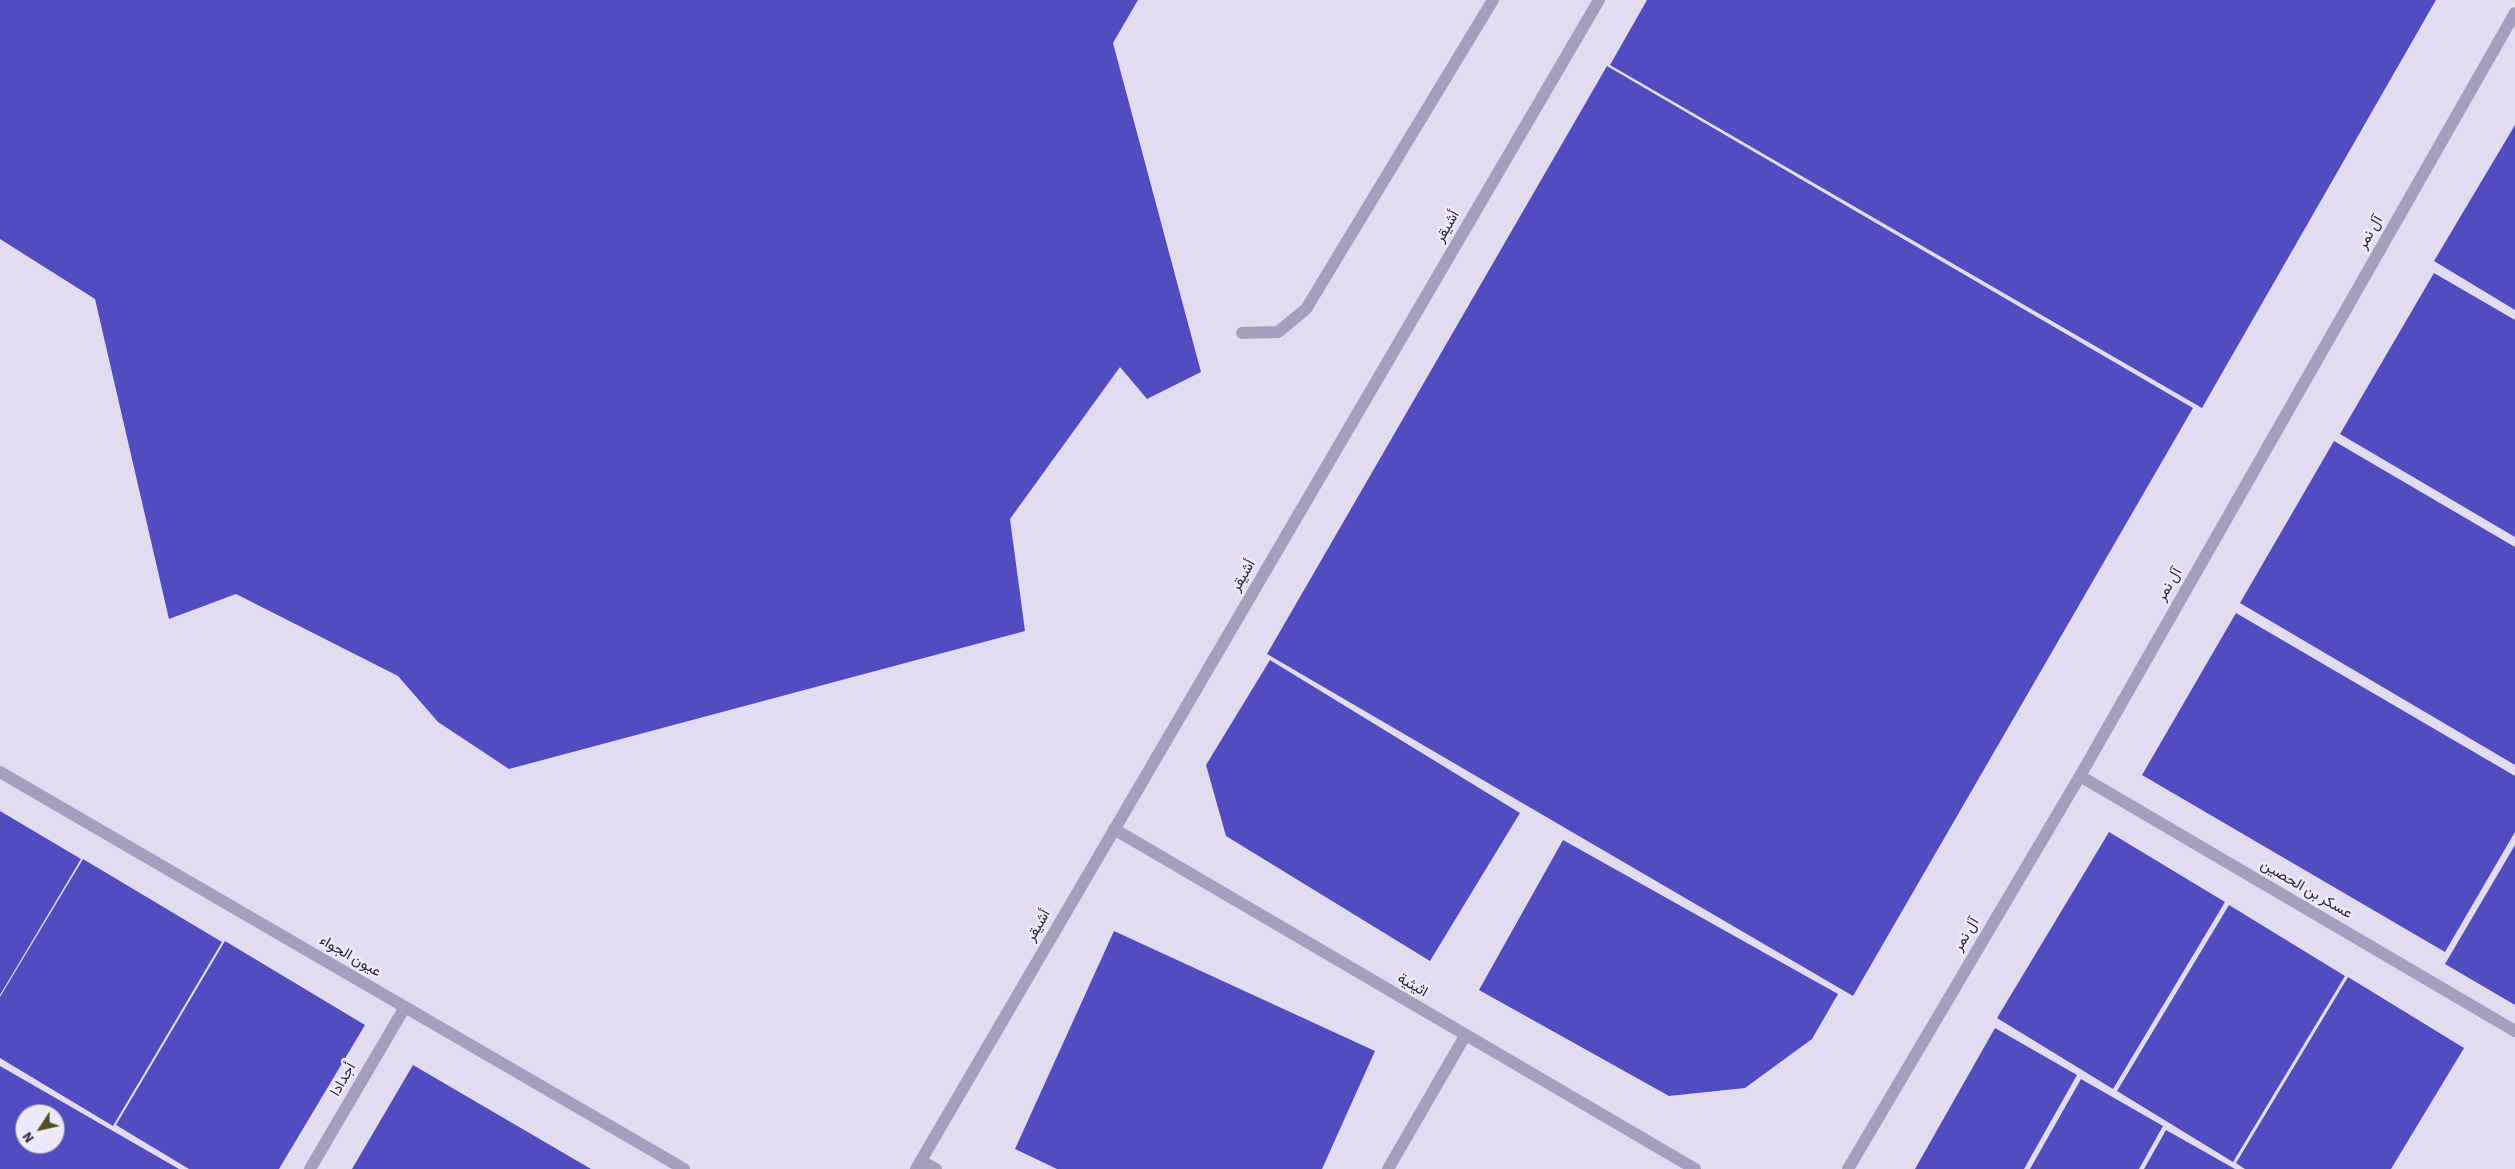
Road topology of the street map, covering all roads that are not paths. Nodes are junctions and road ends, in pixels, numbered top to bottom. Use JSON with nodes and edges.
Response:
{"nodes":[{"id":1,"x":1493,"y":0,"type":"edge"},
{"id":2,"x":1599,"y":0,"type":"edge"},
{"id":3,"x":2515,"y":13,"type":"edge"},
{"id":4,"x":1242,"y":334,"type":"dead end"},
{"id":5,"x":0,"y":772,"type":"edge"},
{"id":6,"x":2080,"y":776,"type":"junction"},
{"id":7,"x":1114,"y":829,"type":"junction"},
{"id":8,"x":405,"y":1008,"type":"junction"},
{"id":9,"x":2515,"y":1032,"type":"edge"},
{"id":10,"x":1465,"y":1036,"type":"junction"},
{"id":11,"x":918,"y":1165,"type":"edge"},
{"id":12,"x":1687,"y":1167,"type":"edge"},
{"id":13,"x":310,"y":1169,"type":"edge"},
{"id":14,"x":684,"y":1169,"type":"edge"},
{"id":15,"x":936,"y":1169,"type":"edge"},
{"id":16,"x":1388,"y":1169,"type":"edge"},
{"id":17,"x":1848,"y":1169,"type":"edge"}],
"edges":[{"from":1,"to":4,"type":"street"},
{"from":2,"to":7,"type":"street","name":"أشيقر"},
{"from":3,"to":6,"type":"street","name":"آل نمر"},
{"from":5,"to":8,"type":"street","name":"عيون الجواء"},
{"from":6,"to":9,"type":"street","name":"عسكر بن الحصين"},
{"from":6,"to":17,"type":"street","name":"آل نمر"},
{"from":7,"to":10,"type":"street","name":"اثيثية"},
{"from":7,"to":11,"type":"street","name":"أشيقر"},
{"from":8,"to":13,"type":"street","name":"أجدادا"},
{"from":8,"to":14,"type":"street","name":"عيون الجواء"},
{"from":10,"to":12,"type":"street","name":"اثيثية"},
{"from":10,"to":16,"type":"street"},
{"from":11,"to":15,"type":"street"}]}
